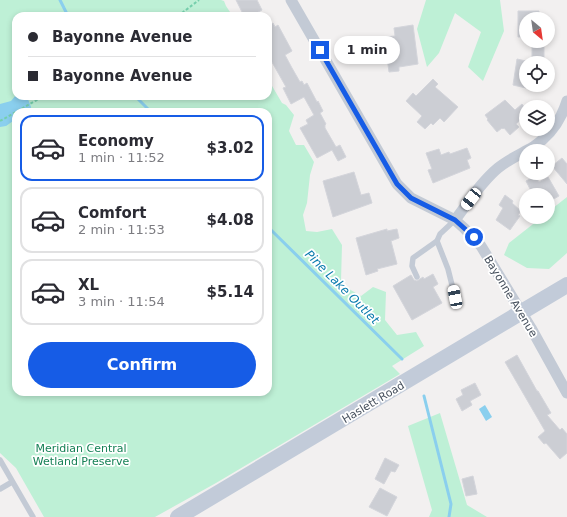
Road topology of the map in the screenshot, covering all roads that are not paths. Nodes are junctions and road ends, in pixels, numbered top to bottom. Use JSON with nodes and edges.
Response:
{"nodes":[{"id":1,"x":292,"y":0,"type":"edge"},
{"id":2,"x":567,"y":101,"type":"edge"},
{"id":3,"x":455,"y":220,"type":"junction"},
{"id":4,"x":437,"y":241,"type":"junction"},
{"id":5,"x":417,"y":277,"type":"dead end"},
{"id":6,"x":567,"y":285,"type":"edge"},
{"id":7,"x":455,"y":297,"type":"dead end"},
{"id":8,"x":522,"y":312,"type":"junction"},
{"id":9,"x":567,"y":393,"type":"edge"},
{"id":10,"x":0,"y":460,"type":"edge"},
{"id":11,"x":12,"y":482,"type":"junction"},
{"id":12,"x":0,"y":489,"type":"edge"},
{"id":13,"x":33,"y":517,"type":"edge"},
{"id":14,"x":178,"y":517,"type":"edge"}],
"edges":[{"from":1,"to":3,"type":"street","name":"Bayonne Avenue"},
{"from":2,"to":3,"type":"street"},
{"from":3,"to":4,"type":"lane"},
{"from":3,"to":8,"type":"street","name":"Bayonne Avenue"},
{"from":4,"to":5,"type":"lane"},
{"from":4,"to":7,"type":"lane"},
{"from":6,"to":8,"type":"main road","name":"Haslett Road"},
{"from":8,"to":9,"type":"street","name":"Bayonne Avenue"},
{"from":8,"to":14,"type":"main road","name":"Haslett Road"},
{"from":10,"to":11,"type":"lane"},
{"from":11,"to":12,"type":"lane"},
{"from":11,"to":13,"type":"lane"}]}
